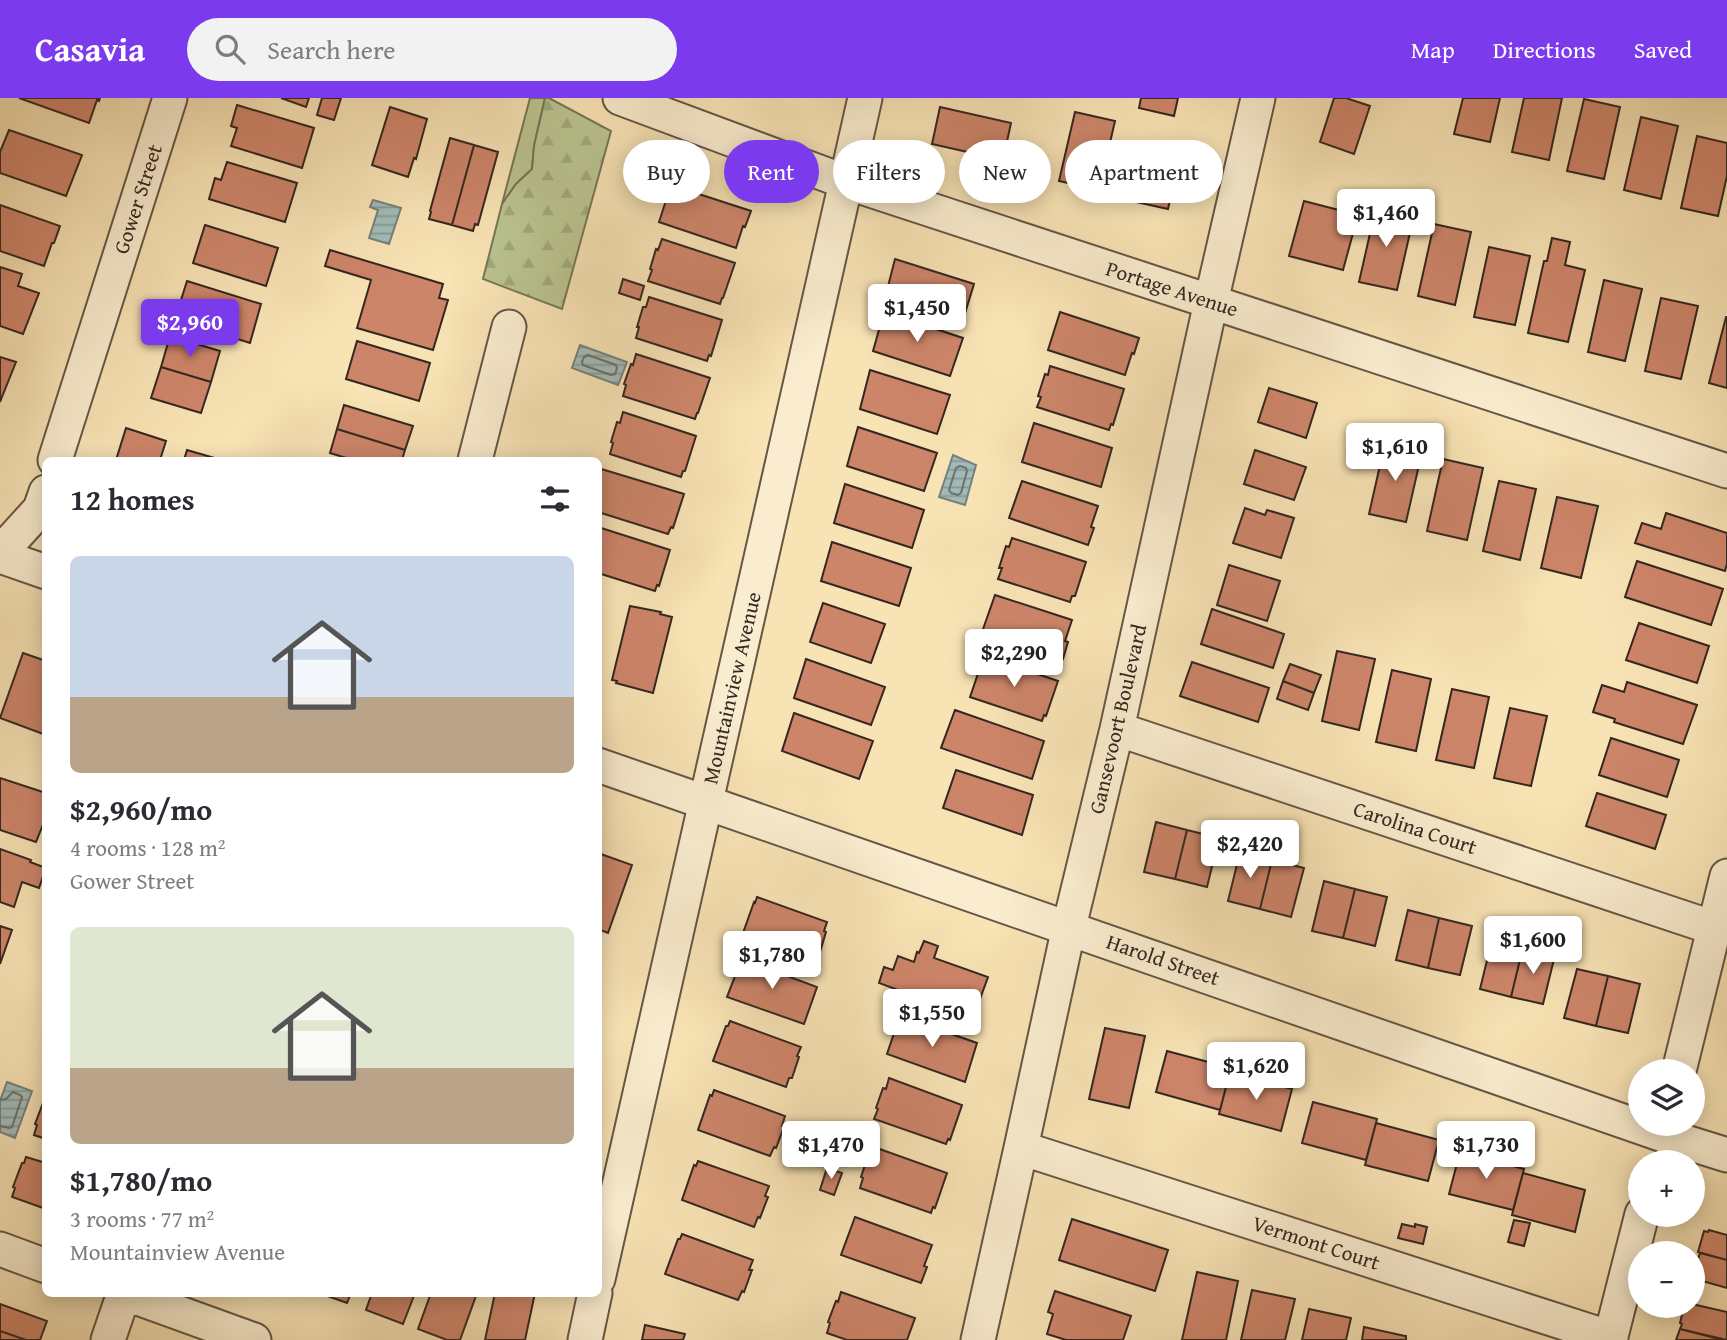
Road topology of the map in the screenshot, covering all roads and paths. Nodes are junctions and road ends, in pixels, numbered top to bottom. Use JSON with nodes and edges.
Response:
{"nodes":[{"id":1,"x":170,"y":98,"type":"edge"},
{"id":2,"x":620,"y":98,"type":"edge"},
{"id":3,"x":865,"y":98,"type":"edge"},
{"id":4,"x":1258,"y":98,"type":"edge"},
{"id":5,"x":856,"y":140,"type":"edge"},
{"id":6,"x":833,"y":177,"type":"edge"},
{"id":7,"x":841,"y":203,"type":"edge"},
{"id":8,"x":910,"y":203,"type":"edge"},
{"id":9,"x":1211,"y":302,"type":"junction"},
{"id":10,"x":509,"y":327,"type":"dead end"},
{"id":11,"x":56,"y":457,"type":"edge"},
{"id":12,"x":476,"y":457,"type":"edge"},
{"id":13,"x":1727,"y":471,"type":"edge"},
{"id":14,"x":42,"y":503,"type":"edge"},
{"id":15,"x":0,"y":555,"type":"edge"},
{"id":16,"x":42,"y":571,"type":"edge"},
{"id":17,"x":1117,"y":729,"type":"junction"},
{"id":18,"x":602,"y":766,"type":"edge"},
{"id":19,"x":706,"y":803,"type":"junction"},
{"id":20,"x":1727,"y":876,"type":"edge"},
{"id":21,"x":1069,"y":928,"type":"junction"},
{"id":22,"x":1714,"y":928,"type":"junction"},
{"id":23,"x":1682,"y":1059,"type":"edge"},
{"id":24,"x":1662,"y":1140,"type":"edge"},
{"id":25,"x":1021,"y":1148,"type":"junction"},
{"id":26,"x":1727,"y":1154,"type":"edge"},
{"id":27,"x":1639,"y":1227,"type":"edge"},
{"id":28,"x":0,"y":1249,"type":"edge"},
{"id":29,"x":602,"y":1261,"type":"edge"},
{"id":30,"x":42,"y":1264,"type":"edge"},
{"id":31,"x":123,"y":1297,"type":"edge"},
{"id":32,"x":135,"y":1297,"type":"edge"},
{"id":33,"x":594,"y":1297,"type":"edge"},
{"id":34,"x":1611,"y":1339,"type":"edge"},
{"id":35,"x":108,"y":1340,"type":"edge"},
{"id":36,"x":254,"y":1340,"type":"edge"},
{"id":37,"x":585,"y":1340,"type":"edge"},
{"id":38,"x":978,"y":1340,"type":"edge"}],
"edges":[{"from":1,"to":11,"type":"street","name":"Gower Street"},
{"from":2,"to":6,"type":"street","name":"Portage Avenue"},
{"from":3,"to":5,"type":"street","name":"Mountainview Avenue"},
{"from":4,"to":9,"type":"street","name":"Gansevoort Boulevard"},
{"from":7,"to":19,"type":"street","name":"Mountainview Avenue"},
{"from":8,"to":9,"type":"street","name":"Portage Avenue"},
{"from":9,"to":13,"type":"street","name":"Portage Avenue"},
{"from":9,"to":17,"type":"street","name":"Gansevoort Boulevard"},
{"from":10,"to":12,"type":"street"},
{"from":14,"to":15,"type":"street"},
{"from":15,"to":16,"type":"street"},
{"from":17,"to":21,"type":"street","name":"Gansevoort Boulevard"},
{"from":17,"to":22,"type":"street","name":"Carolina Court"},
{"from":18,"to":19,"type":"street","name":"Harold Street"},
{"from":19,"to":21,"type":"street","name":"Harold Street"},
{"from":19,"to":29,"type":"street","name":"Mountainview Avenue"},
{"from":20,"to":22,"type":"street"},
{"from":21,"to":24,"type":"street","name":"Harold Street"},
{"from":21,"to":25,"type":"street","name":"Gansevoort Boulevard"},
{"from":22,"to":23,"type":"street"},
{"from":24,"to":26,"type":"street","name":"Harold Street"},
{"from":25,"to":34,"type":"street","name":"Vermont Court"},
{"from":25,"to":38,"type":"street","name":"Gansevoort Boulevard"},
{"from":27,"to":34,"type":"street"},
{"from":28,"to":30,"type":"street"},
{"from":31,"to":35,"type":"street"},
{"from":32,"to":36,"type":"street"},
{"from":33,"to":37,"type":"street"}]}
